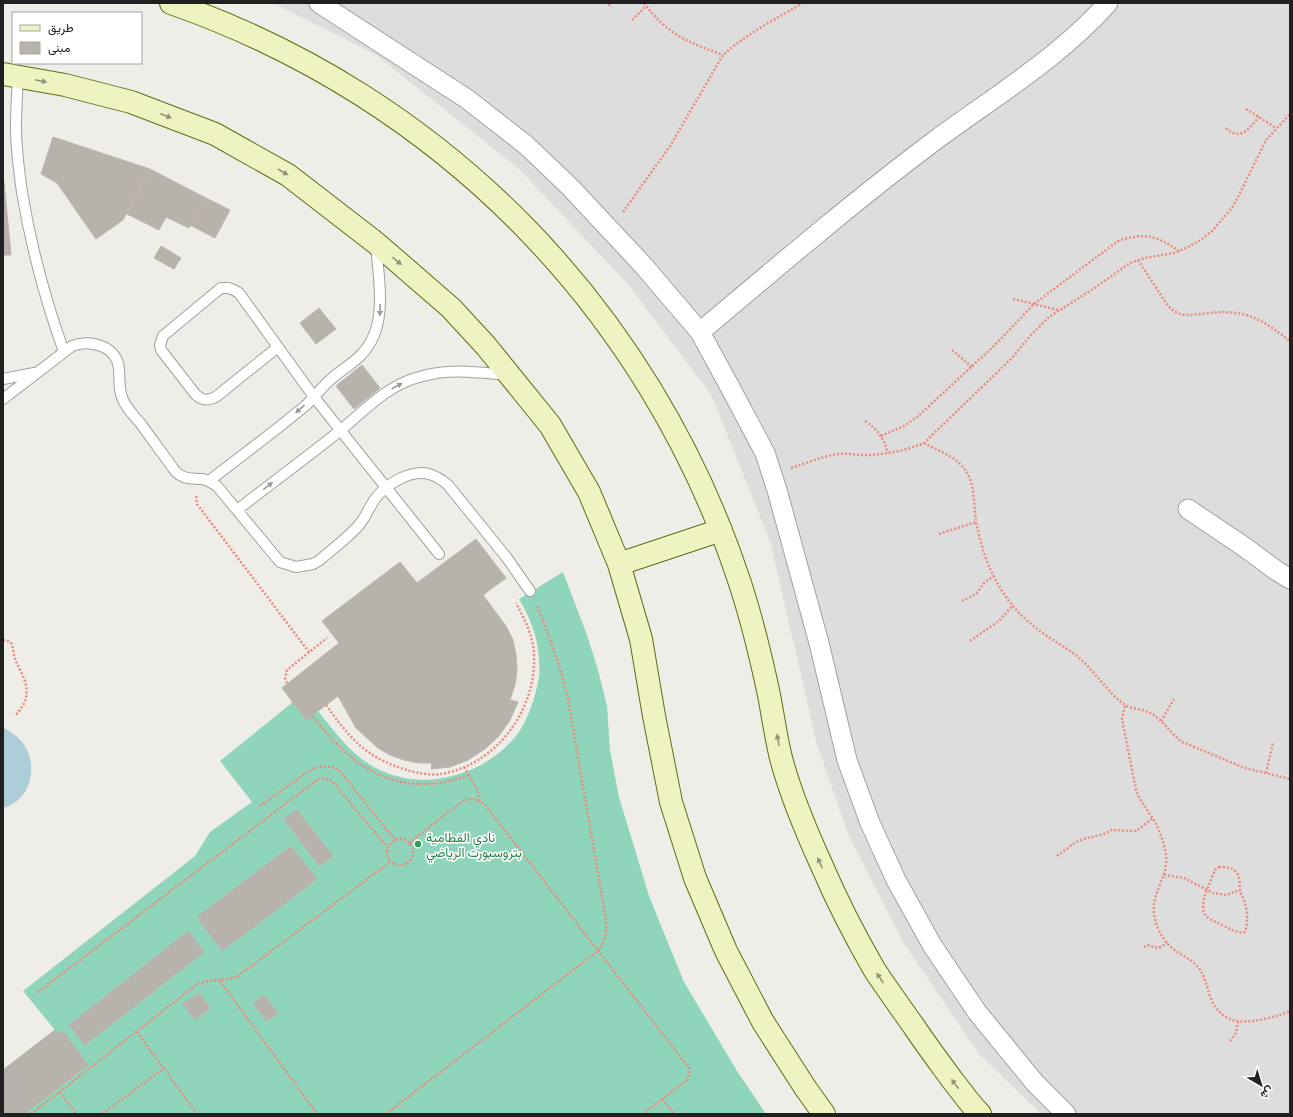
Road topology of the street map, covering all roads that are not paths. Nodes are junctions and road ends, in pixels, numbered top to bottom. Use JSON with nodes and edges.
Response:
{"nodes":[{"id":1,"x":171,"y":3,"type":"edge"},
{"id":2,"x":319,"y":3,"type":"edge"},
{"id":3,"x":1108,"y":3,"type":"edge"},
{"id":4,"x":10,"y":75,"type":"edge"},
{"id":5,"x":376,"y":243,"type":"junction"},
{"id":6,"x":700,"y":332,"type":"junction"},
{"id":7,"x":278,"y":347,"type":"junction"},
{"id":8,"x":64,"y":352,"type":"junction"},
{"id":9,"x":36,"y":373,"type":"junction"},
{"id":10,"x":510,"y":375,"type":"junction"},
{"id":11,"x":3,"y":379,"type":"edge"},
{"id":12,"x":314,"y":397,"type":"junction"},
{"id":13,"x":3,"y":399,"type":"edge"},
{"id":14,"x":341,"y":430,"type":"junction"},
{"id":15,"x":209,"y":481,"type":"junction"},
{"id":16,"x":387,"y":488,"type":"junction"},
{"id":17,"x":1188,"y":509,"type":"dead end"},
{"id":18,"x":237,"y":510,"type":"junction"},
{"id":19,"x":721,"y":530,"type":"junction"},
{"id":20,"x":439,"y":554,"type":"dead end"},
{"id":21,"x":619,"y":564,"type":"junction"},
{"id":22,"x":1290,"y":579,"type":"edge"},
{"id":23,"x":530,"y":591,"type":"road end"},
{"id":24,"x":824,"y":1114,"type":"edge"},
{"id":25,"x":980,"y":1114,"type":"edge"},
{"id":26,"x":1066,"y":1114,"type":"edge"}],
"edges":[{"from":1,"to":19,"type":"street"},
{"from":2,"to":6,"type":"street"},
{"from":3,"to":6,"type":"street"},
{"from":4,"to":5,"type":"street","one_way":true},
{"from":4,"to":8,"type":"lane"},
{"from":5,"to":10,"type":"street","one_way":true},
{"from":5,"to":12,"type":"lane","one_way":true},
{"from":6,"to":26,"type":"street"},
{"from":7,"to":7,"type":"lane"},
{"from":7,"to":12,"type":"lane"},
{"from":8,"to":9,"type":"lane"},
{"from":8,"to":15,"type":"lane"},
{"from":9,"to":11,"type":"lane"},
{"from":9,"to":13,"type":"lane"},
{"from":14,"to":10,"type":"lane","one_way":true},
{"from":10,"to":21,"type":"street"},
{"from":12,"to":14,"type":"lane"},
{"from":12,"to":15,"type":"lane","one_way":true},
{"from":14,"to":16,"type":"lane"},
{"from":18,"to":14,"type":"lane","one_way":true},
{"from":15,"to":18,"type":"lane"},
{"from":16,"to":18,"type":"lane"},
{"from":16,"to":20,"type":"lane"},
{"from":16,"to":23,"type":"lane"},
{"from":17,"to":22,"type":"street"},
{"from":19,"to":21,"type":"street"},
{"from":25,"to":19,"type":"street","one_way":true},
{"from":21,"to":24,"type":"street"}]}
